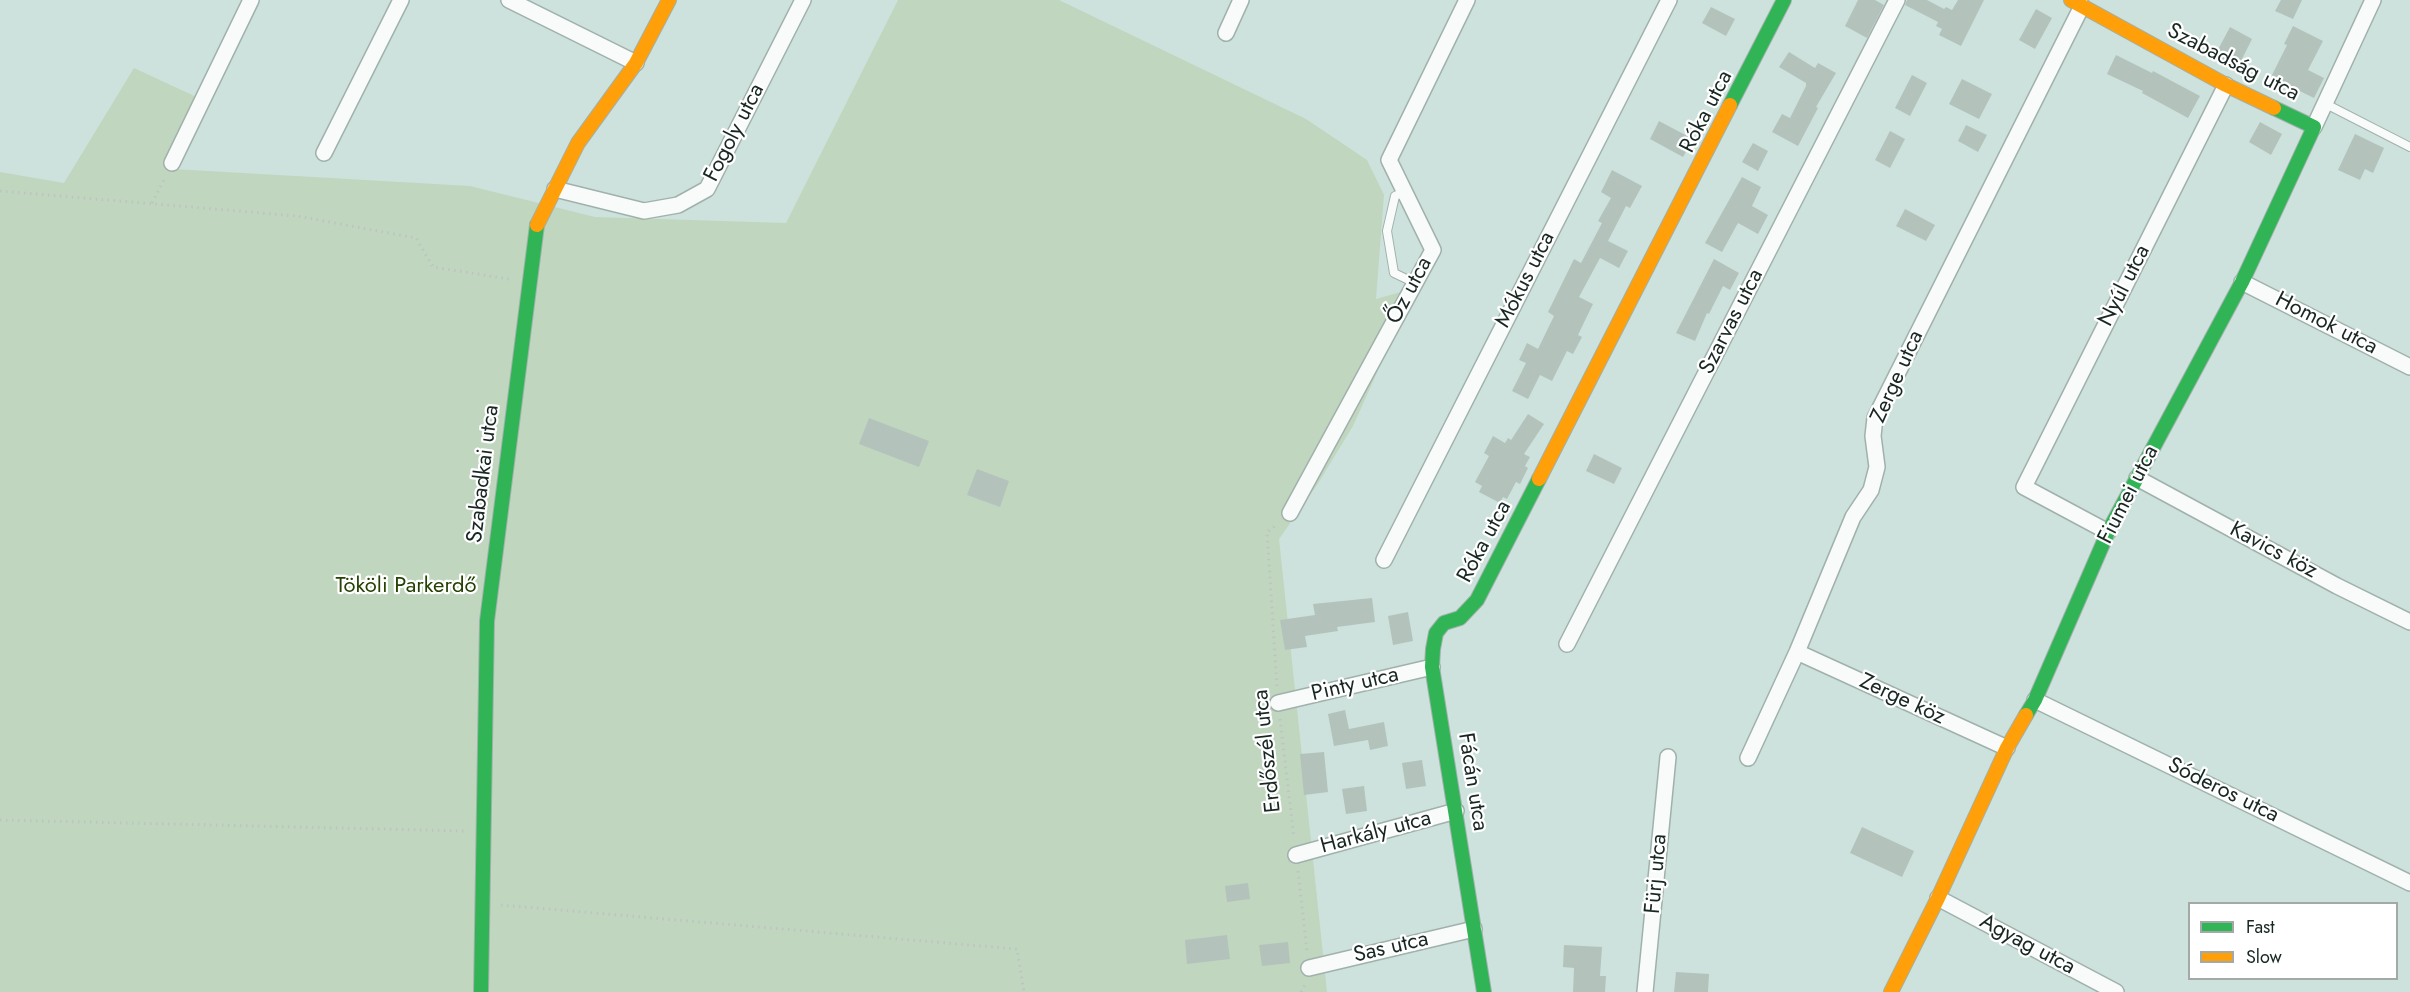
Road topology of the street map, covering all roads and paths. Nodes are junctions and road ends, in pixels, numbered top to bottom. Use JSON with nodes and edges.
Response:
{"nodes":[{"id":1,"x":251,"y":0,"type":"edge"},
{"id":2,"x":401,"y":0,"type":"edge"},
{"id":3,"x":509,"y":0,"type":"edge"},
{"id":4,"x":669,"y":0,"type":"edge"},
{"id":5,"x":803,"y":0,"type":"edge"},
{"id":6,"x":1241,"y":0,"type":"edge"},
{"id":7,"x":1467,"y":0,"type":"edge"},
{"id":8,"x":1669,"y":0,"type":"edge"},
{"id":9,"x":1786,"y":0,"type":"edge"},
{"id":10,"x":1896,"y":0,"type":"edge"},
{"id":11,"x":2373,"y":0,"type":"edge"},
{"id":12,"x":2077,"y":3,"type":"edge"},
{"id":13,"x":1226,"y":33,"type":"dead end"},
{"id":14,"x":636,"y":63,"type":"junction"},
{"id":15,"x":2226,"y":85,"type":"junction"},
{"id":16,"x":2325,"y":103,"type":"junction"},
{"id":17,"x":2314,"y":127,"type":"junction"},
{"id":18,"x":2410,"y":147,"type":"edge"},
{"id":19,"x":324,"y":153,"type":"dead end"},
{"id":20,"x":172,"y":163,"type":"joint"},
{"id":21,"x":555,"y":189,"type":"junction"},
{"id":22,"x":0,"y":191,"type":"edge"},
{"id":23,"x":1404,"y":192,"type":"junction"},
{"id":24,"x":152,"y":203,"type":"junction"},
{"id":25,"x":529,"y":282,"type":"junction"},
{"id":26,"x":2242,"y":282,"type":"junction"},
{"id":27,"x":1415,"y":283,"type":"junction"},
{"id":28,"x":2410,"y":366,"type":"edge"},
{"id":29,"x":2137,"y":478,"type":"junction"},
{"id":30,"x":1290,"y":513,"type":"joint"},
{"id":31,"x":2108,"y":532,"type":"junction"},
{"id":32,"x":1384,"y":560,"type":"dead end"},
{"id":33,"x":1477,"y":600,"type":"joint"},
{"id":34,"x":2410,"y":622,"type":"edge"},
{"id":35,"x":1567,"y":644,"type":"dead end"},
{"id":36,"x":1797,"y":652,"type":"junction"},
{"id":37,"x":1432,"y":667,"type":"junction"},
{"id":38,"x":2035,"y":700,"type":"junction"},
{"id":39,"x":1278,"y":703,"type":"junction"},
{"id":40,"x":2007,"y":748,"type":"junction"},
{"id":41,"x":1668,"y":757,"type":"dead end"},
{"id":42,"x":1749,"y":759,"type":"dead end"},
{"id":43,"x":1456,"y":811,"type":"junction"},
{"id":44,"x":0,"y":820,"type":"edge"},
{"id":45,"x":485,"y":832,"type":"junction"},
{"id":46,"x":1296,"y":855,"type":"junction"},
{"id":47,"x":2410,"y":883,"type":"edge"},
{"id":48,"x":1938,"y":898,"type":"junction"},
{"id":49,"x":483,"y":903,"type":"junction"},
{"id":50,"x":1474,"y":929,"type":"junction"},
{"id":51,"x":1309,"y":968,"type":"junction"},
{"id":52,"x":481,"y":992,"type":"edge"},
{"id":53,"x":1024,"y":992,"type":"edge"},
{"id":54,"x":1301,"y":992,"type":"edge"},
{"id":55,"x":1484,"y":992,"type":"edge"},
{"id":56,"x":1645,"y":992,"type":"edge"},
{"id":57,"x":1891,"y":992,"type":"edge"},
{"id":58,"x":2116,"y":992,"type":"edge"}],
"edges":[{"from":1,"to":20,"type":"street"},
{"from":2,"to":19,"type":"street"},
{"from":3,"to":14,"type":"street"},
{"from":4,"to":14,"type":"street","name":"Szabadkai utca"},
{"from":5,"to":21,"type":"street","name":"Fogoly utca"},
{"from":6,"to":13,"type":"street"},
{"from":7,"to":23,"type":"street","name":"Őz utca"},
{"from":8,"to":32,"type":"street","name":"Mókus utca"},
{"from":9,"to":33,"type":"street","name":"Róka utca"},
{"from":10,"to":35,"type":"street","name":"Szarvas utca"},
{"from":11,"to":16,"type":"street","name":"Fiumei utca"},
{"from":12,"to":15,"type":"street","name":"Szabadság utca"},
{"from":12,"to":36,"type":"street","name":"Zerge utca"},
{"from":14,"to":21,"type":"street","name":"Szabadkai utca"},
{"from":15,"to":17,"type":"street","name":"Szabadság utca"},
{"from":15,"to":31,"type":"street","name":"Nyúl utca"},
{"from":16,"to":17,"type":"street","name":"Fiumei utca"},
{"from":16,"to":18,"type":"lane"},
{"from":17,"to":26,"type":"street","name":"Fiumei utca"},
{"from":20,"to":24,"type":"path"},
{"from":21,"to":25,"type":"street","name":"Szabadkai utca"},
{"from":22,"to":24,"type":"path"},
{"from":23,"to":27,"type":"street","name":"Őz utca"},
{"from":23,"to":27,"type":"lane"},
{"from":24,"to":25,"type":"path"},
{"from":25,"to":45,"type":"street","name":"Szabadkai utca"},
{"from":26,"to":28,"type":"street","name":"Homok utca"},
{"from":26,"to":29,"type":"street","name":"Fiumei utca"},
{"from":27,"to":30,"type":"street","name":"Őz utca"},
{"from":29,"to":31,"type":"street","name":"Fiumei utca"},
{"from":29,"to":34,"type":"street","name":"Kavics köz"},
{"from":30,"to":39,"type":"path","name":"Erdőszél utca"},
{"from":31,"to":38,"type":"street","name":"Fiumei utca"},
{"from":33,"to":37,"type":"street","name":"Fácán utca"},
{"from":36,"to":40,"type":"street","name":"Zerge köz"},
{"from":36,"to":42,"type":"street","name":"Zerge utca"},
{"from":37,"to":39,"type":"street","name":"Pinty utca"},
{"from":37,"to":43,"type":"street","name":"Fácán utca"},
{"from":38,"to":40,"type":"street","name":"Fiumei utca"},
{"from":38,"to":47,"type":"street","name":"Sóderos utca"},
{"from":39,"to":46,"type":"path","name":"Erdőszél utca"},
{"from":40,"to":48,"type":"street","name":"Fiumei utca"},
{"from":41,"to":56,"type":"street","name":"Fürj utca"},
{"from":43,"to":46,"type":"street","name":"Harkály utca"},
{"from":43,"to":50,"type":"street","name":"Fácán utca"},
{"from":44,"to":45,"type":"path"},
{"from":45,"to":49,"type":"street","name":"Szabadkai utca"},
{"from":46,"to":51,"type":"path","name":"Erdőszél utca"},
{"from":48,"to":57,"type":"street","name":"Fiumei utca"},
{"from":48,"to":58,"type":"street","name":"Agyag utca"},
{"from":49,"to":52,"type":"street","name":"Szabadkai utca"},
{"from":49,"to":53,"type":"path"},
{"from":50,"to":51,"type":"street","name":"Sas utca"},
{"from":50,"to":55,"type":"street","name":"Fácán utca"},
{"from":51,"to":54,"type":"path","name":"Erdőszél utca"}]}
